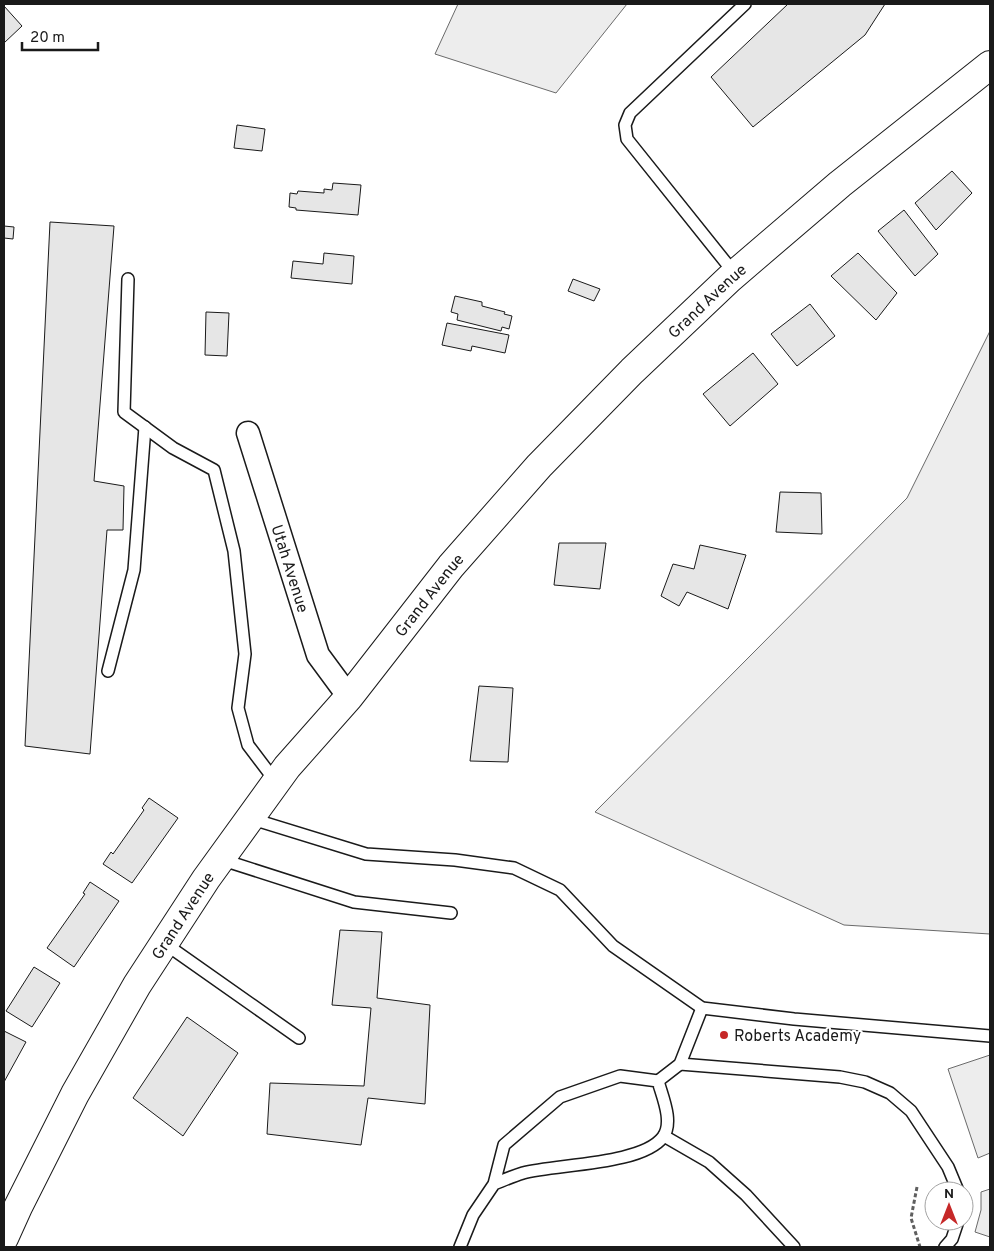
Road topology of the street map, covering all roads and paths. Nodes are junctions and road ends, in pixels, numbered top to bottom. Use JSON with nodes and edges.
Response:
{"nodes":[{"id":1,"x":745,"y":4,"type":"edge"},
{"id":2,"x":990,"y":65,"type":"edge"},
{"id":3,"x":735,"y":274,"type":"junction"},
{"id":4,"x":128,"y":279,"type":"dead end"},
{"id":5,"x":145,"y":427,"type":"junction"},
{"id":6,"x":248,"y":433,"type":"dead end"},
{"id":7,"x":108,"y":671,"type":"dead end"},
{"id":8,"x":349,"y":697,"type":"junction"},
{"id":9,"x":276,"y":782,"type":"junction"},
{"id":10,"x":250,"y":818,"type":"junction"},
{"id":11,"x":220,"y":859,"type":"junction"},
{"id":12,"x":451,"y":913,"type":"dead end"},
{"id":13,"x":164,"y":943,"type":"junction"},
{"id":14,"x":702,"y":1008,"type":"junction"},
{"id":15,"x":990,"y":1036,"type":"edge"},
{"id":16,"x":299,"y":1038,"type":"dead end"},
{"id":17,"x":680,"y":1064,"type":"junction"},
{"id":18,"x":658,"y":1081,"type":"junction"},
{"id":19,"x":664,"y":1136,"type":"junction"},
{"id":20,"x":954,"y":1181,"type":"edge"},
{"id":21,"x":494,"y":1184,"type":"junction"},
{"id":22,"x":917,"y":1187,"type":"dead end"},
{"id":23,"x":955,"y":1231,"type":"edge"},
{"id":24,"x":4,"y":1238,"type":"edge"},
{"id":25,"x":460,"y":1247,"type":"edge"},
{"id":26,"x":794,"y":1247,"type":"edge"},
{"id":27,"x":920,"y":1247,"type":"edge"},
{"id":28,"x":945,"y":1247,"type":"edge"}],
"edges":[{"from":1,"to":3,"type":"lane"},
{"from":2,"to":3,"type":"street","name":"Grand Avenue"},
{"from":3,"to":8,"type":"street","name":"Grand Avenue"},
{"from":4,"to":5,"type":"lane"},
{"from":5,"to":7,"type":"lane"},
{"from":5,"to":9,"type":"lane"},
{"from":6,"to":8,"type":"street","name":"Utah Avenue"},
{"from":8,"to":9,"type":"street","name":"Grand Avenue"},
{"from":9,"to":10,"type":"street","name":"Grand Avenue"},
{"from":10,"to":11,"type":"street","name":"Grand Avenue"},
{"from":10,"to":14,"type":"lane"},
{"from":11,"to":12,"type":"lane"},
{"from":11,"to":13,"type":"street","name":"Grand Avenue"},
{"from":13,"to":16,"type":"lane"},
{"from":13,"to":24,"type":"street","name":"Grand Avenue"},
{"from":14,"to":15,"type":"lane"},
{"from":14,"to":17,"type":"lane"},
{"from":17,"to":18,"type":"lane"},
{"from":17,"to":20,"type":"lane"},
{"from":18,"to":19,"type":"lane"},
{"from":18,"to":21,"type":"lane"},
{"from":19,"to":21,"type":"lane"},
{"from":19,"to":26,"type":"lane"},
{"from":21,"to":25,"type":"lane"},
{"from":22,"to":27,"type":"path"},
{"from":23,"to":28,"type":"lane"}]}
